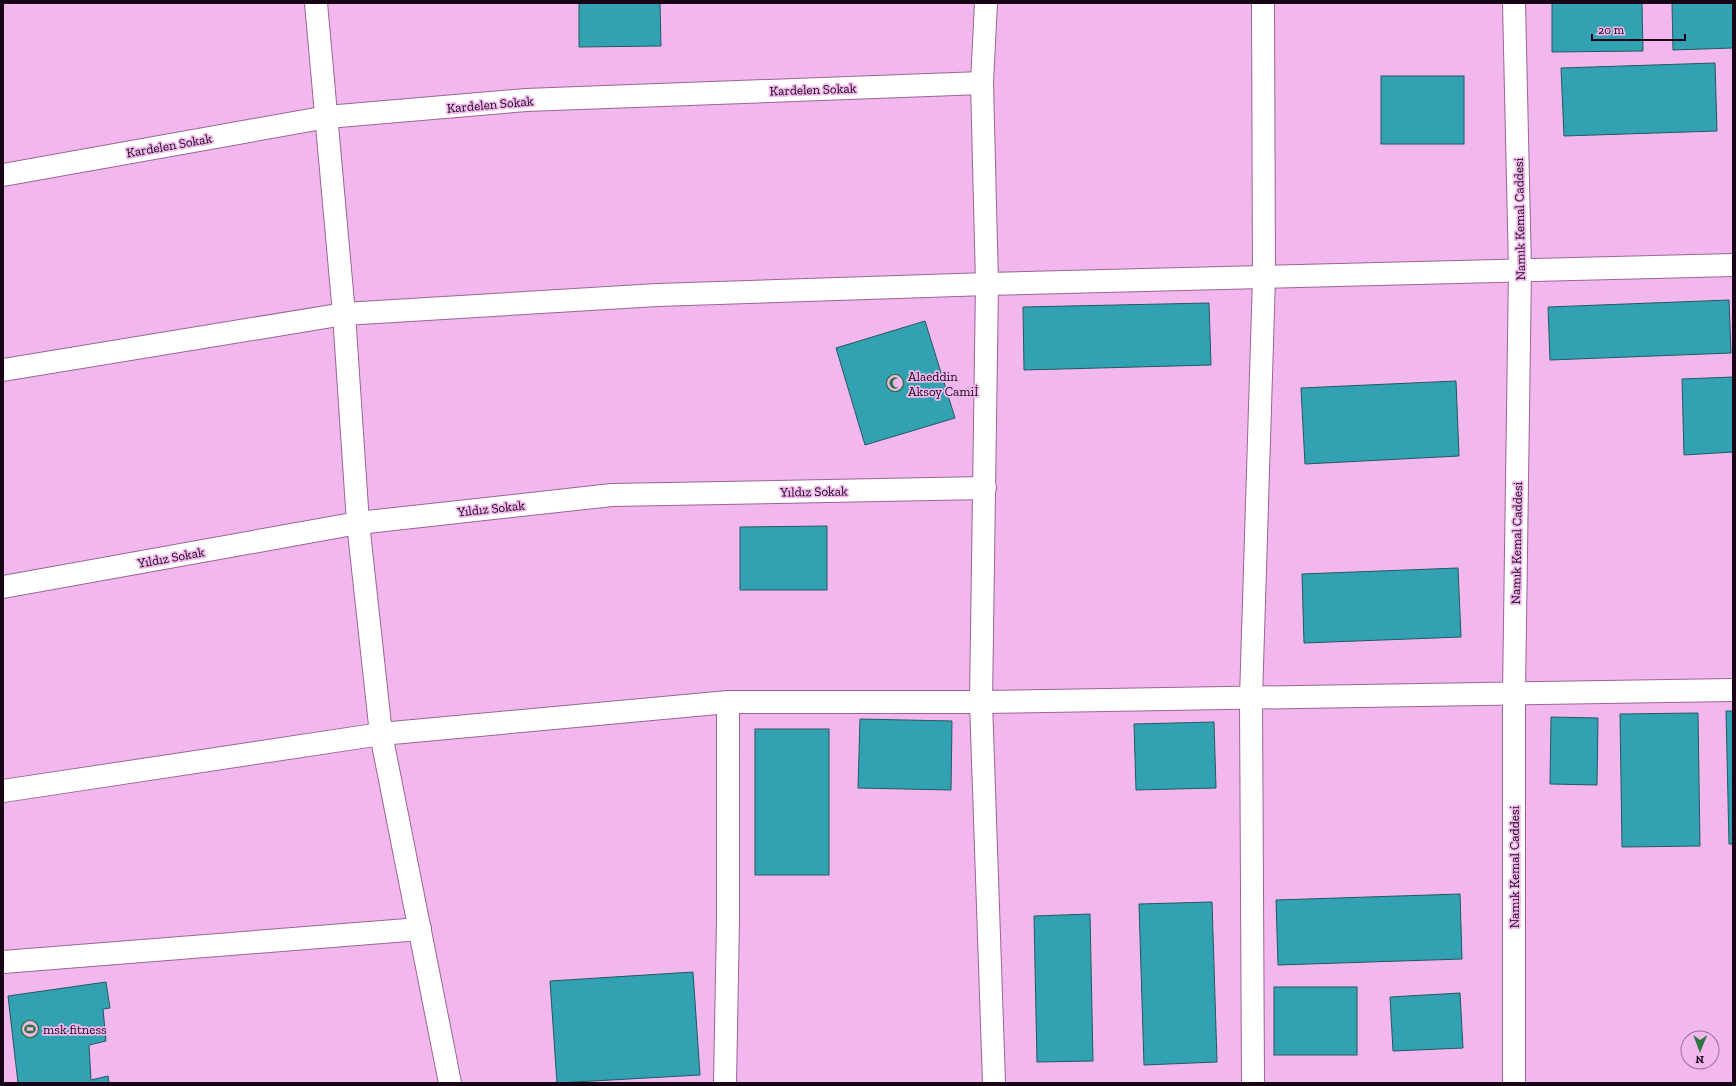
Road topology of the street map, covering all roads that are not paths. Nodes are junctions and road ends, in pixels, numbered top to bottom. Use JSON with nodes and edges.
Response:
{"nodes":[{"id":1,"x":316,"y":3,"type":"edge"},
{"id":2,"x":986,"y":3,"type":"edge"},
{"id":3,"x":1263,"y":3,"type":"edge"},
{"id":4,"x":1514,"y":3,"type":"edge"},
{"id":5,"x":982,"y":83,"type":"junction"},
{"id":6,"x":327,"y":117,"type":"junction"},
{"id":7,"x":3,"y":175,"type":"edge"},
{"id":8,"x":1733,"y":264,"type":"edge"},
{"id":9,"x":1520,"y":270,"type":"junction"},
{"id":10,"x":1264,"y":278,"type":"junction"},
{"id":11,"x":987,"y":284,"type":"junction"},
{"id":12,"x":344,"y":314,"type":"junction"},
{"id":13,"x":3,"y":370,"type":"edge"},
{"id":14,"x":984,"y":488,"type":"junction"},
{"id":15,"x":358,"y":523,"type":"junction"},
{"id":16,"x":3,"y":587,"type":"edge"},
{"id":17,"x":1733,"y":690,"type":"edge"},
{"id":18,"x":1514,"y":694,"type":"junction"},
{"id":19,"x":1251,"y":698,"type":"junction"},
{"id":20,"x":728,"y":702,"type":"junction"},
{"id":21,"x":981,"y":702,"type":"junction"},
{"id":22,"x":381,"y":734,"type":"junction"},
{"id":23,"x":3,"y":791,"type":"edge"},
{"id":24,"x":420,"y":929,"type":"junction"},
{"id":25,"x":3,"y":962,"type":"edge"},
{"id":26,"x":450,"y":1083,"type":"edge"},
{"id":27,"x":725,"y":1083,"type":"edge"},
{"id":28,"x":994,"y":1083,"type":"edge"},
{"id":29,"x":1253,"y":1083,"type":"edge"},
{"id":30,"x":1514,"y":1083,"type":"edge"}],
"edges":[{"from":1,"to":6,"type":"street"},
{"from":2,"to":5,"type":"street"},
{"from":3,"to":10,"type":"street"},
{"from":4,"to":9,"type":"street","name":"Namık Kemal Caddesi"},
{"from":5,"to":6,"type":"street","name":"Kardelen Sokak"},
{"from":5,"to":11,"type":"street"},
{"from":6,"to":7,"type":"street","name":"Kardelen Sokak"},
{"from":6,"to":12,"type":"street"},
{"from":8,"to":9,"type":"street"},
{"from":9,"to":10,"type":"street"},
{"from":9,"to":18,"type":"street","name":"Namık Kemal Caddesi"},
{"from":10,"to":11,"type":"street"},
{"from":10,"to":19,"type":"street"},
{"from":11,"to":12,"type":"street"},
{"from":11,"to":14,"type":"street"},
{"from":12,"to":13,"type":"street"},
{"from":12,"to":15,"type":"street"},
{"from":14,"to":15,"type":"street","name":"Yıldız Sokak"},
{"from":14,"to":21,"type":"street"},
{"from":15,"to":16,"type":"street","name":"Yıldız Sokak"},
{"from":15,"to":22,"type":"street"},
{"from":17,"to":18,"type":"street"},
{"from":18,"to":19,"type":"street"},
{"from":18,"to":30,"type":"street","name":"Namık Kemal Caddesi"},
{"from":19,"to":21,"type":"street"},
{"from":19,"to":29,"type":"street"},
{"from":20,"to":21,"type":"street"},
{"from":20,"to":22,"type":"street"},
{"from":20,"to":27,"type":"street"},
{"from":21,"to":28,"type":"street"},
{"from":22,"to":23,"type":"street"},
{"from":22,"to":24,"type":"street"},
{"from":24,"to":25,"type":"street"},
{"from":24,"to":26,"type":"street"}]}
